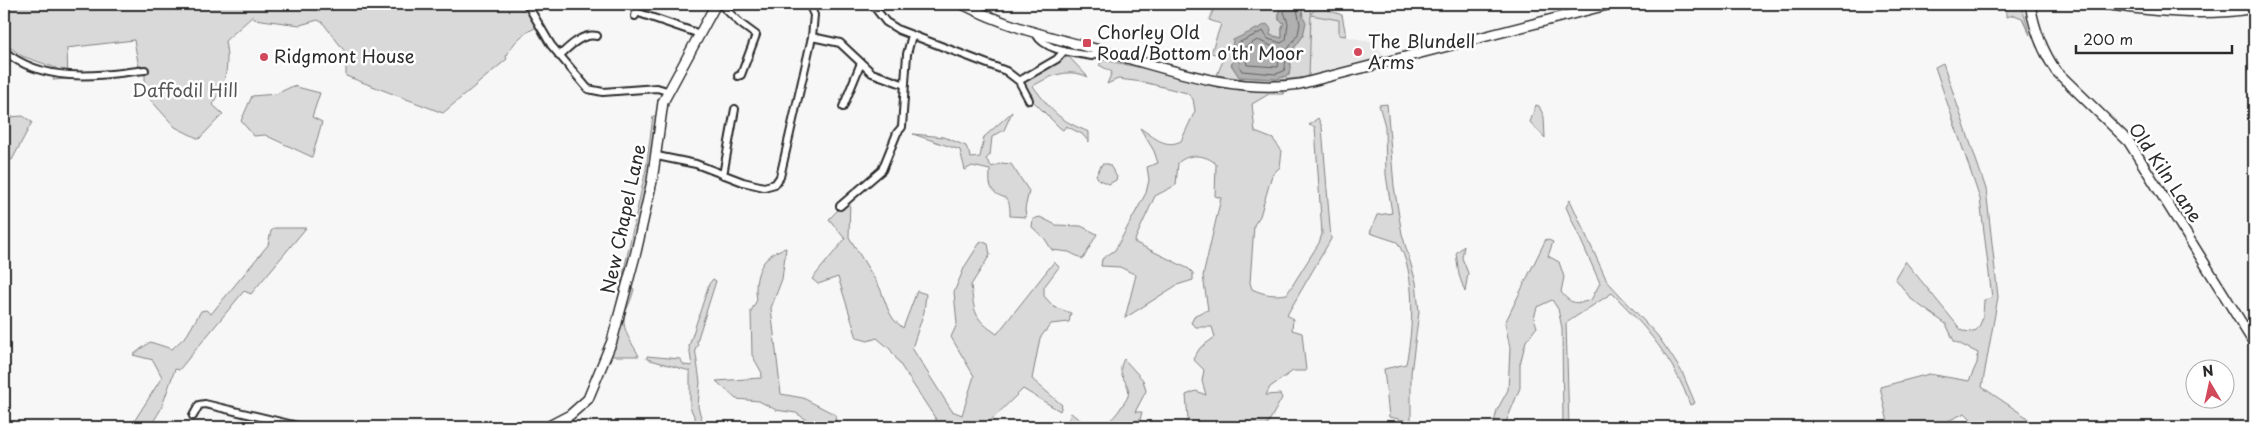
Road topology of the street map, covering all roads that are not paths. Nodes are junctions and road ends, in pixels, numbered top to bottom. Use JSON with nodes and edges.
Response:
{"nodes":[{"id":1,"x":527,"y":4,"type":"edge"},
{"id":2,"x":639,"y":4,"type":"edge"},
{"id":3,"x":716,"y":4,"type":"edge"},
{"id":4,"x":720,"y":4,"type":"edge"},
{"id":5,"x":809,"y":4,"type":"edge"},
{"id":6,"x":872,"y":4,"type":"edge"},
{"id":7,"x":962,"y":4,"type":"edge"},
{"id":8,"x":1611,"y":4,"type":"edge"},
{"id":9,"x":2030,"y":4,"type":"edge"},
{"id":10,"x":2104,"y":4,"type":"edge"},
{"id":11,"x":2254,"y":8,"type":"edge"},
{"id":12,"x":700,"y":34,"type":"junction"},
{"id":13,"x":912,"y":34,"type":"junction"},
{"id":14,"x":1036,"y":34,"type":"junction"},
{"id":15,"x":597,"y":36,"type":"dead end"},
{"id":16,"x":812,"y":38,"type":"junction"},
{"id":17,"x":4,"y":51,"type":"edge"},
{"id":18,"x":1064,"y":51,"type":"junction"},
{"id":19,"x":1101,"y":51,"type":"junction"},
{"id":20,"x":559,"y":56,"type":"junction"},
{"id":21,"x":861,"y":63,"type":"junction"},
{"id":22,"x":145,"y":70,"type":"dead end"},
{"id":23,"x":738,"y":76,"type":"dead end"},
{"id":24,"x":1019,"y":81,"type":"junction"},
{"id":25,"x":905,"y":85,"type":"junction"},
{"id":26,"x":668,"y":91,"type":"junction"},
{"id":27,"x":1029,"y":100,"type":"dead end"},
{"id":28,"x":843,"y":107,"type":"dead end"},
{"id":29,"x":735,"y":109,"type":"dead end"},
{"id":30,"x":656,"y":156,"type":"junction"},
{"id":31,"x":723,"y":174,"type":"junction"},
{"id":32,"x":840,"y":206,"type":"dead end"},
{"id":33,"x":2254,"y":342,"type":"edge"},
{"id":34,"x":193,"y":416,"type":"dead end"},
{"id":35,"x":281,"y":425,"type":"edge"},
{"id":36,"x":302,"y":427,"type":"edge"},
{"id":37,"x":547,"y":427,"type":"edge"}],
"edges":[{"from":1,"to":20,"type":"street"},
{"from":2,"to":12,"type":"street"},
{"from":3,"to":12,"type":"main road","name":"New Chapel Lane"},
{"from":4,"to":23,"type":"street"},
{"from":5,"to":16,"type":"street"},
{"from":6,"to":13,"type":"street"},
{"from":7,"to":14,"type":"main road"},
{"from":8,"to":19,"type":"main road"},
{"from":9,"to":33,"type":"main road","name":"Old Kiln Lane"},
{"from":10,"to":11,"type":"main road"},
{"from":12,"to":26,"type":"main road","name":"New Chapel Lane"},
{"from":13,"to":24,"type":"street"},
{"from":13,"to":25,"type":"street"},
{"from":14,"to":18,"type":"street"},
{"from":14,"to":19,"type":"main road"},
{"from":15,"to":20,"type":"street"},
{"from":16,"to":21,"type":"street"},
{"from":16,"to":31,"type":"street"},
{"from":17,"to":22,"type":"street"},
{"from":18,"to":19,"type":"street"},
{"from":18,"to":24,"type":"street"},
{"from":20,"to":26,"type":"street"},
{"from":21,"to":25,"type":"street"},
{"from":21,"to":28,"type":"street"},
{"from":24,"to":27,"type":"street"},
{"from":25,"to":32,"type":"street"},
{"from":26,"to":30,"type":"main road","name":"New Chapel Lane"},
{"from":29,"to":31,"type":"street"},
{"from":30,"to":31,"type":"street"},
{"from":30,"to":37,"type":"main road","name":"New Chapel Lane"},
{"from":34,"to":35,"type":"street"},
{"from":35,"to":36,"type":"street"}]}
